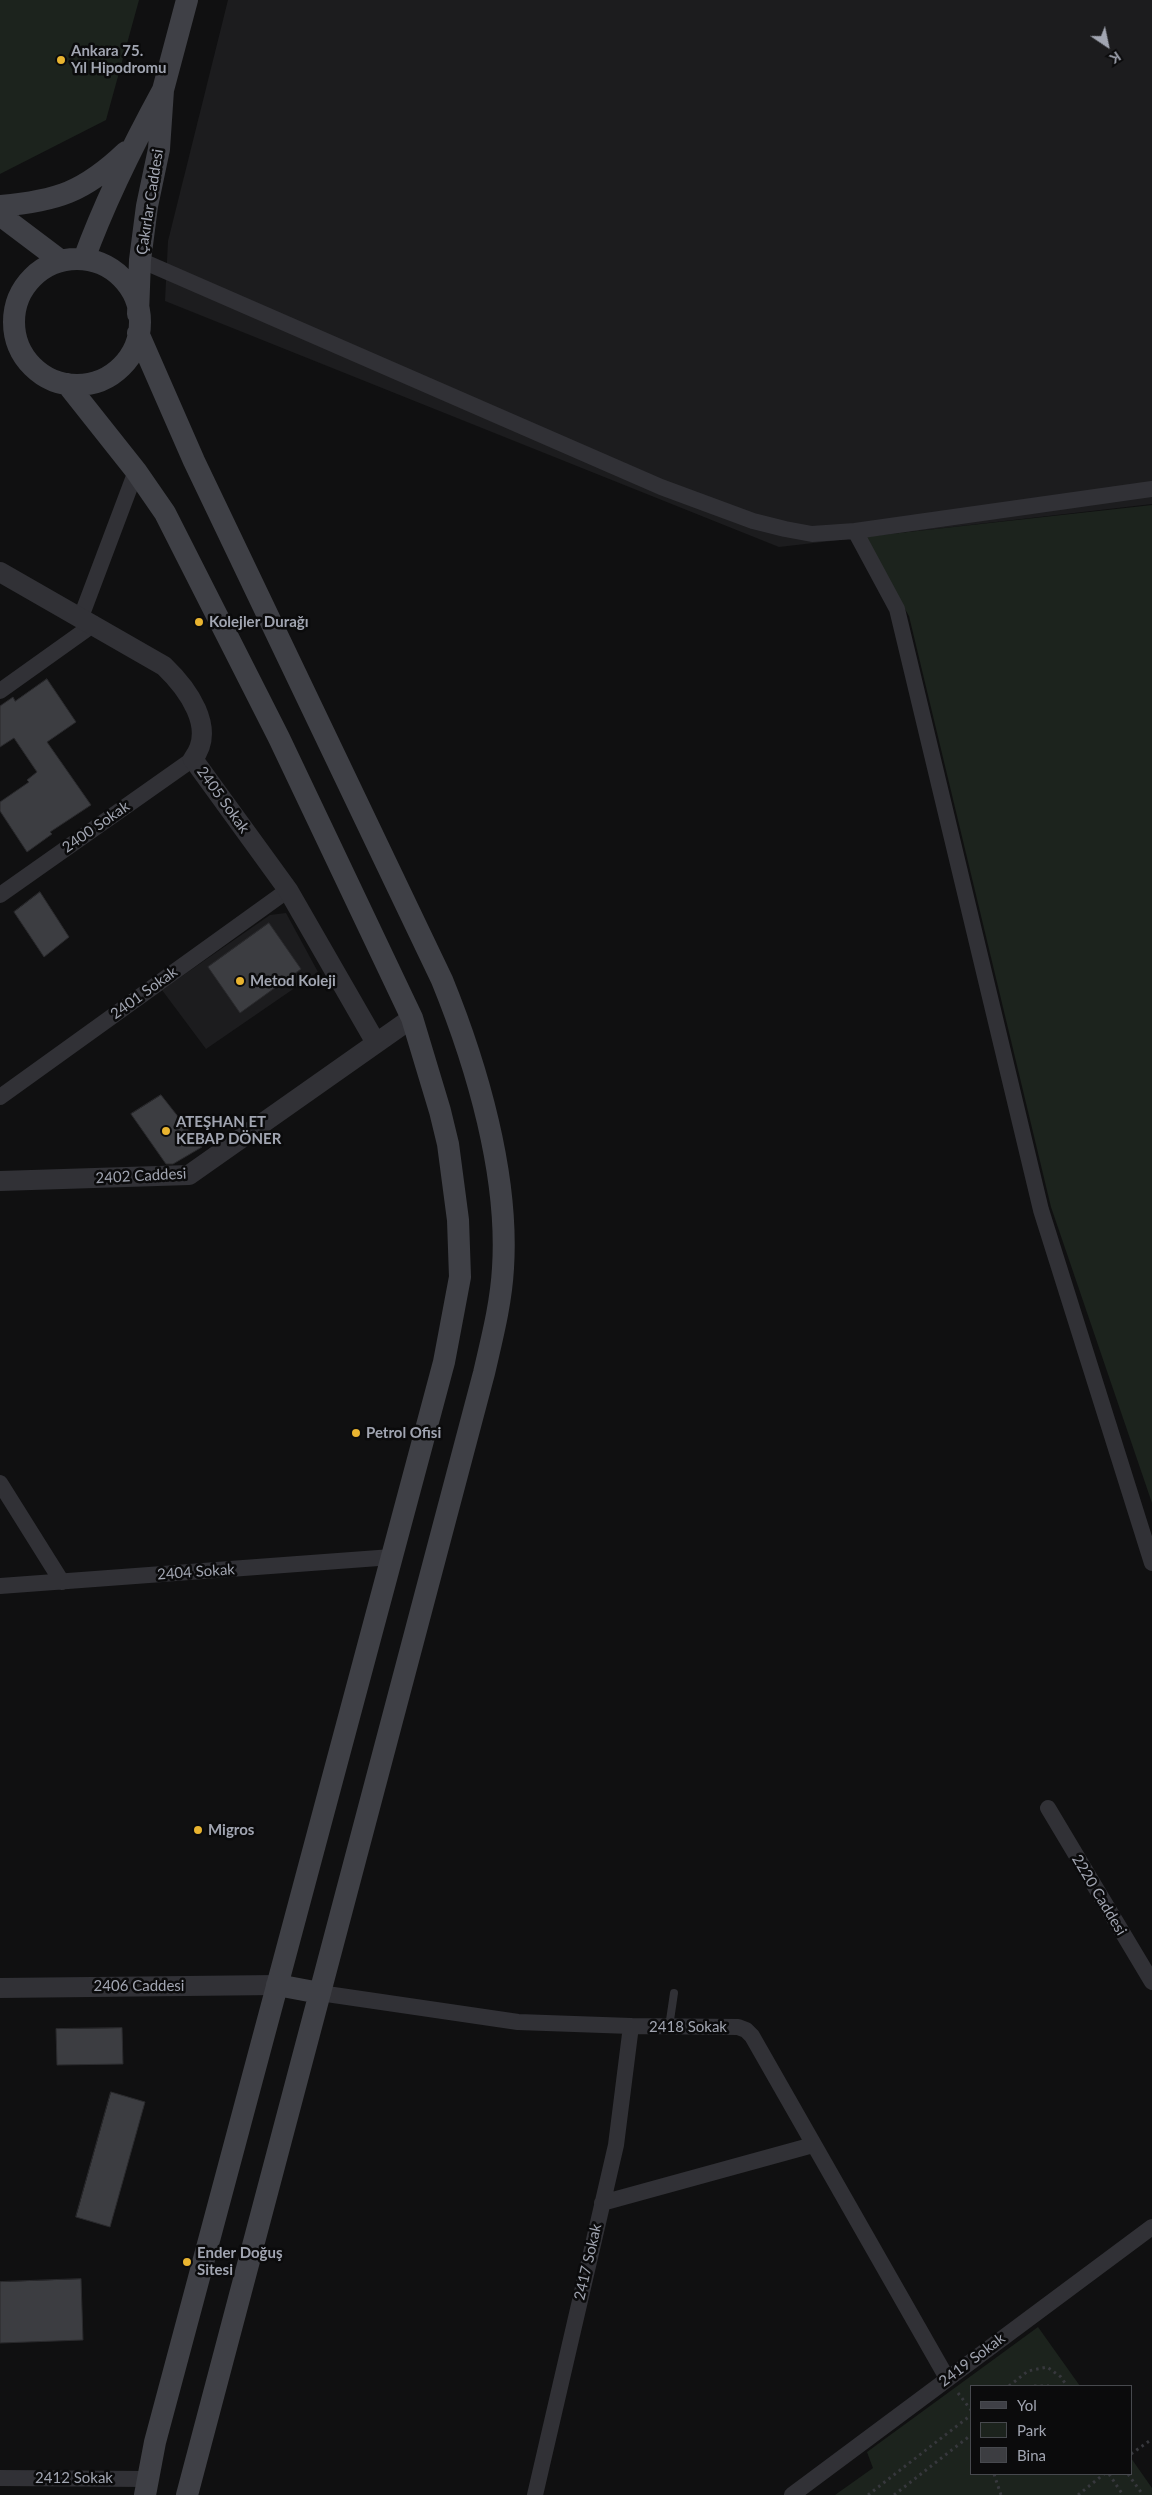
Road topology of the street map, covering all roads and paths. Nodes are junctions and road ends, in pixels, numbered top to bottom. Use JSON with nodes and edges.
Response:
{"nodes":[{"id":1,"x":187,"y":0,"type":"edge"},
{"id":2,"x":163,"y":90,"type":"junction"},
{"id":3,"x":134,"y":144,"type":"junction"},
{"id":4,"x":0,"y":206,"type":"edge"},
{"id":5,"x":0,"y":215,"type":"edge"},
{"id":6,"x":84,"y":259,"type":"junction"},
{"id":7,"x":140,"y":260,"type":"junction"},
{"id":8,"x":61,"y":261,"type":"junction"},
{"id":9,"x":0,"y":306,"type":"edge"},
{"id":10,"x":138,"y":323,"type":"junction"},
{"id":11,"x":14,"y":328,"type":"junction"},
{"id":12,"x":66,"y":384,"type":"junction"},
{"id":13,"x":136,"y":472,"type":"junction"},
{"id":14,"x":1152,"y":489,"type":"edge"},
{"id":15,"x":855,"y":530,"type":"junction"},
{"id":16,"x":0,"y":572,"type":"edge"},
{"id":17,"x":88,"y":621,"type":"junction"},
{"id":18,"x":0,"y":691,"type":"edge"},
{"id":19,"x":192,"y":759,"type":"junction"},
{"id":20,"x":288,"y":890,"type":"junction"},
{"id":21,"x":0,"y":895,"type":"edge"},
{"id":22,"x":412,"y":1018,"type":"junction"},
{"id":23,"x":376,"y":1044,"type":"junction"},
{"id":24,"x":0,"y":1097,"type":"edge"},
{"id":25,"x":0,"y":1181,"type":"edge"},
{"id":26,"x":0,"y":1483,"type":"edge"},
{"id":27,"x":392,"y":1557,"type":"junction"},
{"id":28,"x":1152,"y":1563,"type":"edge"},
{"id":29,"x":62,"y":1582,"type":"junction"},
{"id":30,"x":0,"y":1586,"type":"edge"},
{"id":31,"x":1048,"y":1808,"type":"dead end"},
{"id":32,"x":1152,"y":1982,"type":"edge"},
{"id":33,"x":277,"y":1985,"type":"junction"},
{"id":34,"x":0,"y":1988,"type":"edge"},
{"id":35,"x":320,"y":1993,"type":"junction"},
{"id":36,"x":674,"y":1993,"type":"dead end"},
{"id":37,"x":631,"y":2026,"type":"junction"},
{"id":38,"x":669,"y":2027,"type":"junction"},
{"id":39,"x":813,"y":2145,"type":"junction"},
{"id":40,"x":602,"y":2203,"type":"junction"},
{"id":41,"x":1152,"y":2227,"type":"edge"},
{"id":42,"x":947,"y":2378,"type":"junction"},
{"id":43,"x":1010,"y":2385,"type":"edge"},
{"id":44,"x":1066,"y":2385,"type":"edge"},
{"id":45,"x":970,"y":2416,"type":"edge"},
{"id":46,"x":970,"y":2436,"type":"edge"},
{"id":47,"x":1152,"y":2439,"type":"edge"},
{"id":48,"x":1132,"y":2453,"type":"edge"},
{"id":49,"x":994,"y":2475,"type":"edge"},
{"id":50,"x":1103,"y":2475,"type":"edge"},
{"id":51,"x":1110,"y":2475,"type":"edge"},
{"id":52,"x":1129,"y":2475,"type":"edge"},
{"id":53,"x":0,"y":2478,"type":"edge"},
{"id":54,"x":146,"y":2487,"type":"edge"},
{"id":55,"x":1086,"y":2488,"type":"junction"},
{"id":56,"x":187,"y":2495,"type":"edge"},
{"id":57,"x":535,"y":2495,"type":"edge"},
{"id":58,"x":792,"y":2495,"type":"edge"},
{"id":59,"x":868,"y":2495,"type":"edge"},
{"id":60,"x":894,"y":2495,"type":"edge"},
{"id":61,"x":1001,"y":2495,"type":"edge"},
{"id":62,"x":1078,"y":2495,"type":"edge"},
{"id":63,"x":1087,"y":2495,"type":"edge"},
{"id":64,"x":1123,"y":2495,"type":"edge"},
{"id":65,"x":1143,"y":2495,"type":"edge"}],
"edges":[{"from":1,"to":2,"type":"main road","name":"Çakırlar Caddesi"},
{"from":2,"to":3,"type":"main road","name":"Çakırlar Caddesi"},
{"from":2,"to":7,"type":"main road","name":"Çakırlar Caddesi"},
{"from":3,"to":4,"type":"main road"},
{"from":3,"to":6,"type":"main road","name":"Çakırlar Caddesi"},
{"from":5,"to":8,"type":"main road"},
{"from":6,"to":8,"type":"main road"},
{"from":6,"to":10,"type":"main road"},
{"from":7,"to":10,"type":"main road","name":"Çakırlar Caddesi"},
{"from":7,"to":15,"type":"street"},
{"from":8,"to":11,"type":"main road"},
{"from":9,"to":11,"type":"main road"},
{"from":10,"to":12,"type":"main road"},
{"from":10,"to":35,"type":"main road"},
{"from":11,"to":12,"type":"main road"},
{"from":12,"to":13,"type":"main road"},
{"from":13,"to":17,"type":"street"},
{"from":13,"to":22,"type":"main road"},
{"from":14,"to":15,"type":"street"},
{"from":15,"to":28,"type":"street"},
{"from":16,"to":17,"type":"street","name":"2405 Sokak"},
{"from":17,"to":18,"type":"street"},
{"from":17,"to":19,"type":"street","name":"2405 Sokak"},
{"from":19,"to":20,"type":"street","name":"2405 Sokak"},
{"from":19,"to":21,"type":"street","name":"2400 Sokak"},
{"from":20,"to":23,"type":"street","name":"2405 Sokak"},
{"from":20,"to":24,"type":"street","name":"2401 Sokak"},
{"from":22,"to":23,"type":"street","name":"2402 Caddesi"},
{"from":22,"to":27,"type":"main road"},
{"from":23,"to":25,"type":"street","name":"2402 Caddesi"},
{"from":26,"to":29,"type":"street"},
{"from":27,"to":29,"type":"street","name":"2404 Sokak"},
{"from":27,"to":33,"type":"main road"},
{"from":29,"to":30,"type":"street","name":"2404 Sokak"},
{"from":31,"to":32,"type":"street","name":"2220 Caddesi"},
{"from":33,"to":34,"type":"street","name":"2406 Caddesi"},
{"from":33,"to":35,"type":"main road"},
{"from":33,"to":54,"type":"main road"},
{"from":35,"to":37,"type":"street","name":"2418 Sokak"},
{"from":35,"to":56,"type":"main road"},
{"from":36,"to":38,"type":"lane"},
{"from":37,"to":38,"type":"street","name":"2418 Sokak"},
{"from":37,"to":40,"type":"street","name":"2417 Sokak"},
{"from":38,"to":39,"type":"street","name":"2418 Sokak"},
{"from":39,"to":40,"type":"street"},
{"from":39,"to":42,"type":"street","name":"2418 Sokak"},
{"from":40,"to":57,"type":"street","name":"2417 Sokak"},
{"from":41,"to":42,"type":"street","name":"2419 Sokak"},
{"from":42,"to":58,"type":"street","name":"2419 Sokak"},
{"from":43,"to":44,"type":"path"},
{"from":45,"to":59,"type":"path"},
{"from":46,"to":60,"type":"path"},
{"from":47,"to":48,"type":"path"},
{"from":49,"to":61,"type":"path"},
{"from":50,"to":55,"type":"path"},
{"from":51,"to":64,"type":"path"},
{"from":52,"to":65,"type":"path"},
{"from":53,"to":54,"type":"street","name":"2412 Sokak"},
{"from":55,"to":62,"type":"path"},
{"from":55,"to":63,"type":"path"}]}
